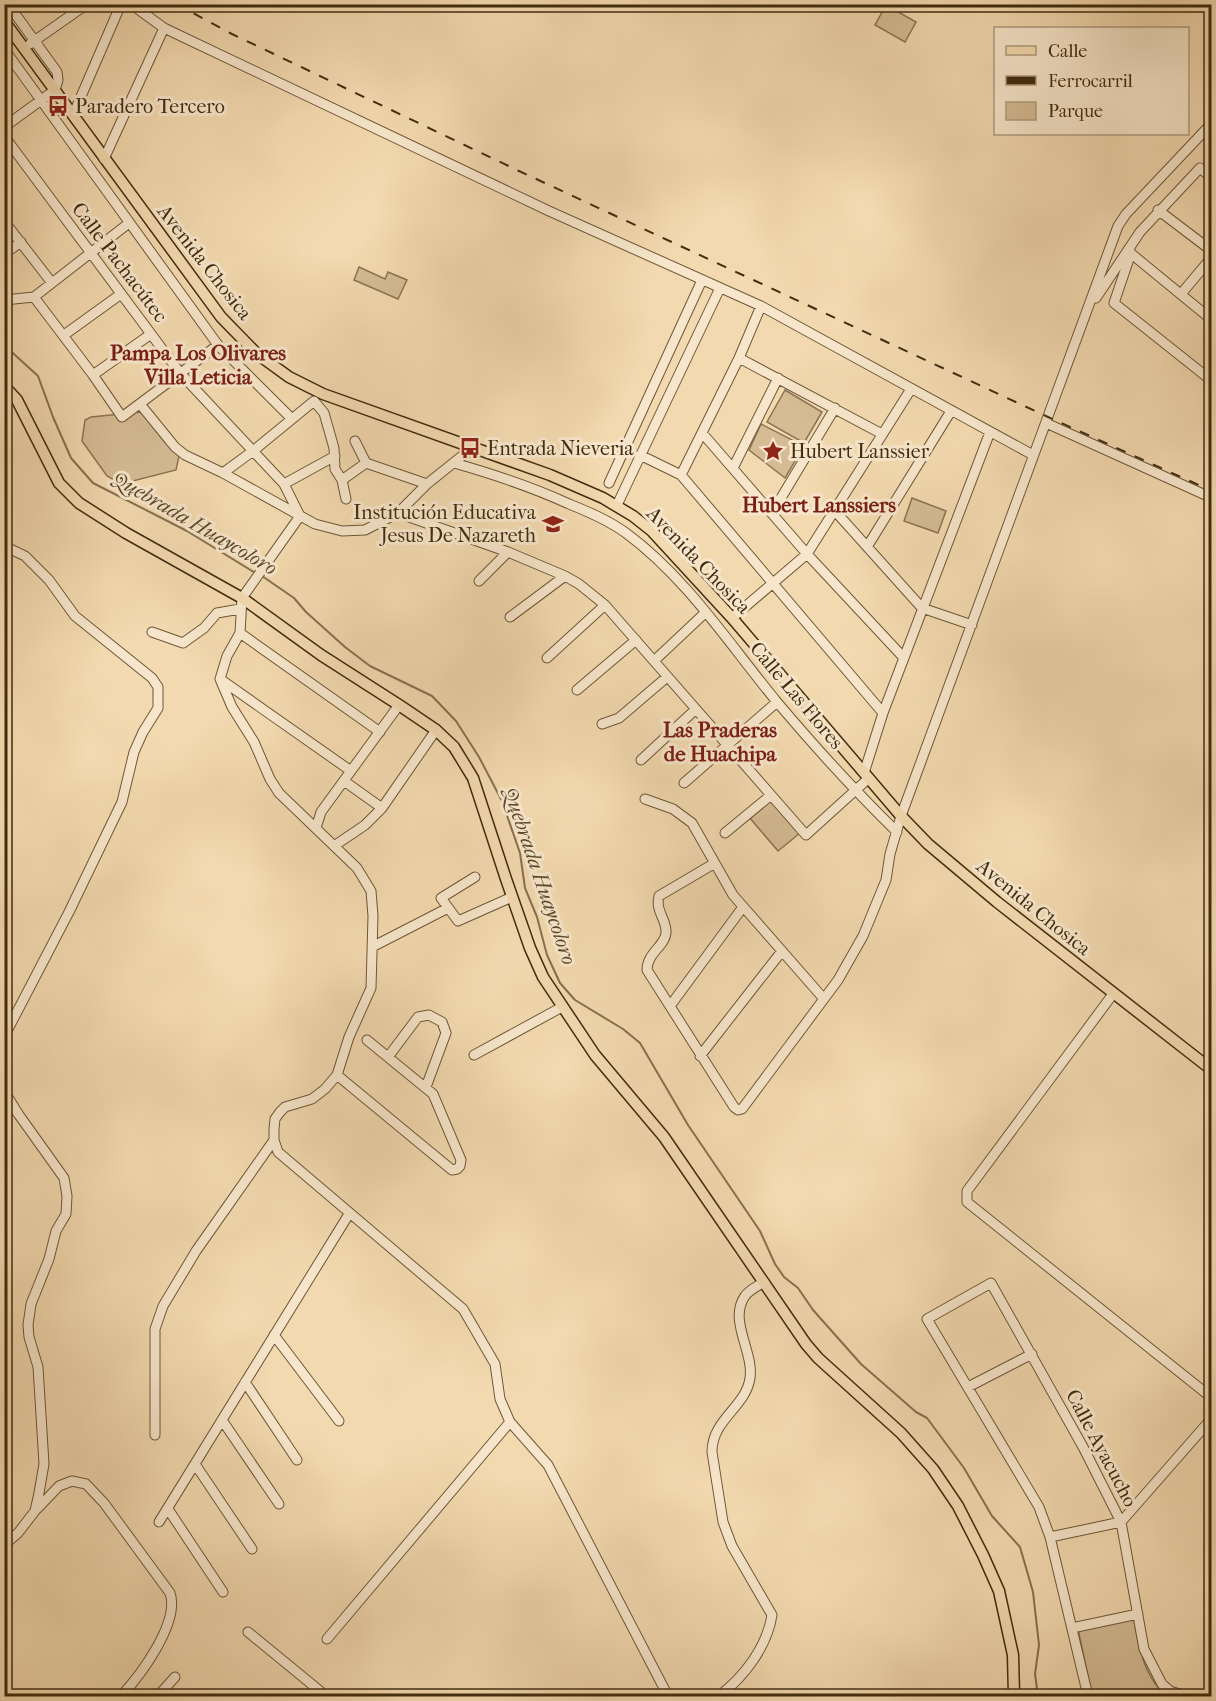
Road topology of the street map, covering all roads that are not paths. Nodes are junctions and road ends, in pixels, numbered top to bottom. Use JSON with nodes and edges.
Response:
{"nodes":[{"id":1,"x":8,"y":4,"type":"edge"},
{"id":2,"x":87,"y":4,"type":"edge"},
{"id":3,"x":121,"y":4,"type":"edge"},
{"id":4,"x":131,"y":4,"type":"edge"},
{"id":5,"x":4,"y":21,"type":"edge"},
{"id":6,"x":164,"y":28,"type":"junction"},
{"id":7,"x":34,"y":41,"type":"junction"},
{"id":8,"x":24,"y":48,"type":"junction"},
{"id":9,"x":4,"y":49,"type":"edge"},
{"id":10,"x":55,"y":90,"type":"junction"},
{"id":11,"x":42,"y":100,"type":"junction"},
{"id":12,"x":73,"y":115,"type":"junction"},
{"id":13,"x":1212,"y":123,"type":"edge"},
{"id":14,"x":4,"y":128,"type":"edge"},
{"id":15,"x":4,"y":136,"type":"edge"},
{"id":16,"x":104,"y":159,"type":"junction"},
{"id":17,"x":1212,"y":178,"type":"edge"},
{"id":18,"x":1158,"y":210,"type":"junction"},
{"id":19,"x":4,"y":221,"type":"edge"},
{"id":20,"x":129,"y":224,"type":"junction"},
{"id":21,"x":21,"y":242,"type":"junction"},
{"id":22,"x":1212,"y":251,"type":"edge"},
{"id":23,"x":1129,"y":252,"type":"junction"},
{"id":24,"x":91,"y":253,"type":"junction"},
{"id":25,"x":4,"y":254,"type":"edge"},
{"id":26,"x":1212,"y":257,"type":"edge"},
{"id":27,"x":702,"y":280,"type":"junction"},
{"id":28,"x":52,"y":283,"type":"junction"},
{"id":29,"x":720,"y":288,"type":"junction"},
{"id":30,"x":121,"y":294,"type":"junction"},
{"id":31,"x":1180,"y":294,"type":"junction"},
{"id":32,"x":34,"y":297,"type":"junction"},
{"id":33,"x":4,"y":300,"type":"edge"},
{"id":34,"x":761,"y":306,"type":"junction"},
{"id":35,"x":1088,"y":310,"type":"junction"},
{"id":36,"x":1212,"y":320,"type":"edge"},
{"id":37,"x":151,"y":334,"type":"junction"},
{"id":38,"x":64,"y":335,"type":"junction"},
{"id":39,"x":218,"y":345,"type":"junction"},
{"id":40,"x":739,"y":358,"type":"junction"},
{"id":41,"x":180,"y":373,"type":"junction"},
{"id":42,"x":93,"y":375,"type":"junction"},
{"id":43,"x":778,"y":378,"type":"junction"},
{"id":44,"x":1212,"y":381,"type":"edge"},
{"id":45,"x":911,"y":389,"type":"junction"},
{"id":46,"x":6,"y":390,"type":"edge"},
{"id":47,"x":140,"y":404,"type":"junction"},
{"id":48,"x":835,"y":408,"type":"junction"},
{"id":49,"x":951,"y":411,"type":"junction"},
{"id":50,"x":292,"y":419,"type":"junction"},
{"id":51,"x":1046,"y":423,"type":"junction"},
{"id":52,"x":990,"y":432,"type":"junction"},
{"id":53,"x":703,"y":434,"type":"junction"},
{"id":54,"x":882,"y":434,"type":"junction"},
{"id":55,"x":355,"y":441,"type":"dead end"},
{"id":56,"x":472,"y":448,"type":"junction"},
{"id":57,"x":253,"y":451,"type":"junction"},
{"id":58,"x":640,"y":455,"type":"junction"},
{"id":59,"x":1033,"y":455,"type":"junction"},
{"id":60,"x":335,"y":456,"type":"junction"},
{"id":61,"x":366,"y":463,"type":"junction"},
{"id":62,"x":454,"y":463,"type":"junction"},
{"id":63,"x":733,"y":468,"type":"junction"},
{"id":64,"x":223,"y":473,"type":"junction"},
{"id":65,"x":681,"y":475,"type":"junction"},
{"id":66,"x":342,"y":480,"type":"junction"},
{"id":67,"x":609,"y":483,"type":"dead end"},
{"id":68,"x":284,"y":484,"type":"junction"},
{"id":69,"x":427,"y":484,"type":"junction"},
{"id":70,"x":1212,"y":498,"type":"edge"},
{"id":71,"x":346,"y":499,"type":"dead end"},
{"id":72,"x":617,"y":505,"type":"junction"},
{"id":73,"x":835,"y":511,"type":"junction"},
{"id":74,"x":398,"y":513,"type":"junction"},
{"id":75,"x":772,"y":513,"type":"junction"},
{"id":76,"x":300,"y":516,"type":"junction"},
{"id":77,"x":4,"y":546,"type":"edge"},
{"id":78,"x":867,"y":547,"type":"junction"},
{"id":79,"x":508,"y":552,"type":"junction"},
{"id":80,"x":807,"y":554,"type":"junction"},
{"id":81,"x":565,"y":576,"type":"junction"},
{"id":82,"x":479,"y":581,"type":"dead end"},
{"id":83,"x":772,"y":585,"type":"junction"},
{"id":84,"x":242,"y":598,"type":"junction"},
{"id":85,"x":605,"y":605,"type":"junction"},
{"id":86,"x":922,"y":608,"type":"junction"},
{"id":87,"x":240,"y":609,"type":"junction"},
{"id":88,"x":706,"y":612,"type":"junction"},
{"id":89,"x":510,"y":617,"type":"dead end"},
{"id":90,"x":732,"y":618,"type":"junction"},
{"id":91,"x":972,"y":625,"type":"junction"},
{"id":92,"x":152,"y":632,"type":"dead end"},
{"id":93,"x":240,"y":633,"type":"junction"},
{"id":94,"x":636,"y":640,"type":"junction"},
{"id":95,"x":547,"y":658,"type":"dead end"},
{"id":96,"x":903,"y":658,"type":"junction"},
{"id":97,"x":655,"y":660,"type":"junction"},
{"id":98,"x":667,"y":677,"type":"junction"},
{"id":99,"x":220,"y":679,"type":"junction"},
{"id":100,"x":577,"y":690,"type":"dead end"},
{"id":101,"x":777,"y":702,"type":"junction"},
{"id":102,"x":399,"y":705,"type":"junction"},
{"id":103,"x":696,"y":709,"type":"junction"},
{"id":104,"x":883,"y":713,"type":"junction"},
{"id":105,"x":602,"y":724,"type":"dead end"},
{"id":106,"x":436,"y":730,"type":"junction"},
{"id":107,"x":380,"y":732,"type":"junction"},
{"id":108,"x":728,"y":745,"type":"junction"},
{"id":109,"x":641,"y":760,"type":"dead end"},
{"id":110,"x":351,"y":771,"type":"junction"},
{"id":111,"x":867,"y":776,"type":"junction"},
{"id":112,"x":344,"y":781,"type":"junction"},
{"id":113,"x":684,"y":783,"type":"dead end"},
{"id":114,"x":855,"y":791,"type":"junction"},
{"id":115,"x":771,"y":795,"type":"junction"},
{"id":116,"x":645,"y":799,"type":"dead end"},
{"id":117,"x":382,"y":808,"type":"junction"},
{"id":118,"x":903,"y":817,"type":"junction"},
{"id":119,"x":316,"y":828,"type":"junction"},
{"id":120,"x":897,"y":832,"type":"junction"},
{"id":121,"x":725,"y":833,"type":"dead end"},
{"id":122,"x":334,"y":846,"type":"junction"},
{"id":123,"x":715,"y":863,"type":"junction"},
{"id":124,"x":475,"y":877,"type":"dead end"},
{"id":125,"x":512,"y":897,"type":"junction"},
{"id":126,"x":743,"y":907,"type":"junction"},
{"id":127,"x":448,"y":908,"type":"junction"},
{"id":128,"x":372,"y":947,"type":"junction"},
{"id":129,"x":782,"y":951,"type":"junction"},
{"id":130,"x":1113,"y":994,"type":"junction"},
{"id":131,"x":824,"y":999,"type":"junction"},
{"id":132,"x":670,"y":1006,"type":"junction"},
{"id":133,"x":562,"y":1007,"type":"junction"},
{"id":134,"x":367,"y":1040,"type":"dead end"},
{"id":135,"x":4,"y":1041,"type":"edge"},
{"id":136,"x":474,"y":1055,"type":"dead end"},
{"id":137,"x":700,"y":1056,"type":"junction"},
{"id":138,"x":388,"y":1057,"type":"junction"},
{"id":139,"x":1212,"y":1070,"type":"edge"},
{"id":140,"x":337,"y":1075,"type":"junction"},
{"id":141,"x":4,"y":1081,"type":"edge"},
{"id":142,"x":426,"y":1087,"type":"junction"},
{"id":143,"x":274,"y":1140,"type":"junction"},
{"id":144,"x":348,"y":1214,"type":"junction"},
{"id":145,"x":764,"y":1282,"type":"junction"},
{"id":146,"x":274,"y":1335,"type":"junction"},
{"id":147,"x":1032,"y":1354,"type":"junction"},
{"id":148,"x":245,"y":1382,"type":"junction"},
{"id":149,"x":968,"y":1387,"type":"junction"},
{"id":150,"x":1212,"y":1398,"type":"edge"},
{"id":151,"x":1212,"y":1418,"type":"edge"},
{"id":152,"x":222,"y":1420,"type":"junction"},
{"id":153,"x":339,"y":1421,"type":"dead end"},
{"id":154,"x":510,"y":1422,"type":"junction"},
{"id":155,"x":155,"y":1435,"type":"dead end"},
{"id":156,"x":297,"y":1460,"type":"dead end"},
{"id":157,"x":195,"y":1464,"type":"junction"},
{"id":158,"x":279,"y":1504,"type":"dead end"},
{"id":159,"x":168,"y":1509,"type":"junction"},
{"id":160,"x":35,"y":1511,"type":"junction"},
{"id":161,"x":159,"y":1522,"type":"dead end"},
{"id":162,"x":1121,"y":1522,"type":"junction"},
{"id":163,"x":1050,"y":1537,"type":"junction"},
{"id":164,"x":4,"y":1545,"type":"edge"},
{"id":165,"x":252,"y":1549,"type":"dead end"},
{"id":166,"x":223,"y":1592,"type":"dead end"},
{"id":167,"x":1138,"y":1614,"type":"junction"},
{"id":168,"x":1072,"y":1628,"type":"junction"},
{"id":169,"x":248,"y":1632,"type":"dead end"},
{"id":170,"x":327,"y":1639,"type":"dead end"},
{"id":171,"x":175,"y":1677,"type":"dead end"},
{"id":172,"x":1169,"y":1694,"type":"edge"},
{"id":173,"x":121,"y":1696,"type":"edge"},
{"id":174,"x":158,"y":1696,"type":"edge"},
{"id":175,"x":326,"y":1696,"type":"edge"},
{"id":176,"x":668,"y":1696,"type":"edge"},
{"id":177,"x":719,"y":1696,"type":"edge"},
{"id":178,"x":1014,"y":1696,"type":"edge"},
{"id":179,"x":1088,"y":1696,"type":"edge"},
{"id":180,"x":1186,"y":1696,"type":"edge"}],
"edges":[{"from":1,"to":7,"type":"street"},
{"from":2,"to":7,"type":"street"},
{"from":3,"to":12,"type":"street"},
{"from":4,"to":6,"type":"street"},
{"from":5,"to":8,"type":"main road","name":"Avenida Chosica"},
{"from":6,"to":16,"type":"street"},
{"from":6,"to":27,"type":"street"},
{"from":7,"to":8,"type":"street"},
{"from":7,"to":10,"type":"street"},
{"from":8,"to":10,"type":"main road","name":"Avenida Chosica"},
{"from":9,"to":11,"type":"street"},
{"from":10,"to":11,"type":"street"},
{"from":10,"to":12,"type":"main road","name":"Avenida Chosica"},
{"from":11,"to":14,"type":"street"},
{"from":11,"to":20,"type":"street"},
{"from":12,"to":16,"type":"main road","name":"Avenida Chosica"},
{"from":13,"to":35,"type":"street"},
{"from":15,"to":24,"type":"street","name":"Calle Pachacútec"},
{"from":16,"to":56,"type":"main road","name":"Avenida Chosica"},
{"from":17,"to":18,"type":"street"},
{"from":18,"to":22,"type":"street"},
{"from":18,"to":23,"type":"street"},
{"from":19,"to":21,"type":"street"},
{"from":20,"to":24,"type":"street"},
{"from":20,"to":39,"type":"street"},
{"from":21,"to":25,"type":"street"},
{"from":21,"to":28,"type":"street"},
{"from":23,"to":31,"type":"street"},
{"from":23,"to":35,"type":"street"},
{"from":23,"to":44,"type":"street"},
{"from":24,"to":28,"type":"street"},
{"from":24,"to":30,"type":"street","name":"Calle Pachacútec"},
{"from":26,"to":31,"type":"street"},
{"from":27,"to":29,"type":"street"},
{"from":27,"to":67,"type":"street"},
{"from":28,"to":32,"type":"street"},
{"from":29,"to":34,"type":"street"},
{"from":29,"to":58,"type":"street"},
{"from":30,"to":37,"type":"street","name":"Calle Pachacútec"},
{"from":30,"to":38,"type":"street"},
{"from":31,"to":36,"type":"street"},
{"from":32,"to":33,"type":"street"},
{"from":32,"to":38,"type":"street"},
{"from":34,"to":40,"type":"street"},
{"from":34,"to":45,"type":"street"},
{"from":35,"to":51,"type":"street"},
{"from":37,"to":41,"type":"street","name":"Calle Pachacútec"},
{"from":37,"to":42,"type":"street"},
{"from":38,"to":42,"type":"street"},
{"from":39,"to":41,"type":"street"},
{"from":39,"to":50,"type":"street"},
{"from":40,"to":43,"type":"street"},
{"from":40,"to":53,"type":"street"},
{"from":41,"to":47,"type":"street"},
{"from":41,"to":57,"type":"street","name":"Calle Pachacútec"},
{"from":42,"to":47,"type":"street"},
{"from":43,"to":48,"type":"street"},
{"from":43,"to":63,"type":"street"},
{"from":45,"to":49,"type":"street"},
{"from":45,"to":54,"type":"street"},
{"from":46,"to":84,"type":"main road"},
{"from":47,"to":64,"type":"street"},
{"from":48,"to":54,"type":"street"},
{"from":48,"to":75,"type":"street"},
{"from":49,"to":52,"type":"street"},
{"from":49,"to":78,"type":"street"},
{"from":50,"to":57,"type":"street"},
{"from":50,"to":60,"type":"street"},
{"from":51,"to":59,"type":"street"},
{"from":51,"to":70,"type":"street"},
{"from":52,"to":59,"type":"street"},
{"from":52,"to":86,"type":"street"},
{"from":53,"to":63,"type":"street"},
{"from":53,"to":65,"type":"street"},
{"from":54,"to":73,"type":"street"},
{"from":55,"to":61,"type":"street"},
{"from":56,"to":62,"type":"street"},
{"from":56,"to":72,"type":"main road","name":"Avenida Chosica"},
{"from":57,"to":64,"type":"street"},
{"from":57,"to":68,"type":"street","name":"Calle Pachacútec"},
{"from":58,"to":65,"type":"street"},
{"from":58,"to":72,"type":"street"},
{"from":59,"to":91,"type":"street"},
{"from":60,"to":66,"type":"street"},
{"from":60,"to":68,"type":"street"},
{"from":61,"to":66,"type":"street"},
{"from":61,"to":69,"type":"street"},
{"from":62,"to":69,"type":"street"},
{"from":62,"to":88,"type":"street","name":"Calle Las Flores"},
{"from":63,"to":75,"type":"street"},
{"from":64,"to":76,"type":"street"},
{"from":65,"to":83,"type":"street"},
{"from":66,"to":71,"type":"street"},
{"from":68,"to":76,"type":"street","name":"Calle Pachacútec"},
{"from":69,"to":74,"type":"street"},
{"from":72,"to":90,"type":"main road","name":"Avenida Chosica"},
{"from":73,"to":78,"type":"street"},
{"from":73,"to":80,"type":"street"},
{"from":74,"to":76,"type":"street"},
{"from":74,"to":79,"type":"street"},
{"from":75,"to":80,"type":"street"},
{"from":76,"to":84,"type":"street"},
{"from":77,"to":135,"type":"street"},
{"from":78,"to":86,"type":"street"},
{"from":79,"to":81,"type":"street"},
{"from":79,"to":82,"type":"street"},
{"from":80,"to":83,"type":"street"},
{"from":80,"to":96,"type":"street"},
{"from":81,"to":85,"type":"street"},
{"from":81,"to":89,"type":"street"},
{"from":83,"to":90,"type":"street"},
{"from":83,"to":104,"type":"street"},
{"from":84,"to":87,"type":"street"},
{"from":84,"to":102,"type":"main road"},
{"from":85,"to":94,"type":"street"},
{"from":85,"to":95,"type":"street"},
{"from":86,"to":91,"type":"street"},
{"from":86,"to":96,"type":"street"},
{"from":87,"to":92,"type":"street"},
{"from":87,"to":93,"type":"street"},
{"from":88,"to":97,"type":"street"},
{"from":88,"to":101,"type":"street","name":"Calle Las Flores"},
{"from":90,"to":111,"type":"main road","name":"Avenida Chosica"},
{"from":91,"to":118,"type":"street"},
{"from":93,"to":99,"type":"street"},
{"from":93,"to":107,"type":"street"},
{"from":94,"to":97,"type":"street"},
{"from":94,"to":100,"type":"street"},
{"from":96,"to":104,"type":"street"},
{"from":97,"to":98,"type":"street"},
{"from":98,"to":103,"type":"street"},
{"from":98,"to":105,"type":"street"},
{"from":99,"to":110,"type":"street"},
{"from":99,"to":119,"type":"street"},
{"from":101,"to":108,"type":"street"},
{"from":101,"to":114,"type":"street","name":"Calle Las Flores"},
{"from":102,"to":106,"type":"main road"},
{"from":102,"to":107,"type":"street"},
{"from":103,"to":108,"type":"street"},
{"from":103,"to":109,"type":"street"},
{"from":104,"to":111,"type":"street"},
{"from":106,"to":117,"type":"street"},
{"from":106,"to":125,"type":"main road"},
{"from":107,"to":110,"type":"street"},
{"from":108,"to":113,"type":"street"},
{"from":108,"to":115,"type":"street"},
{"from":110,"to":112,"type":"street"},
{"from":111,"to":114,"type":"street"},
{"from":111,"to":118,"type":"main road","name":"Avenida Chosica"},
{"from":112,"to":117,"type":"street"},
{"from":112,"to":119,"type":"street"},
{"from":114,"to":115,"type":"street"},
{"from":114,"to":120,"type":"street","name":"Calle Las Flores"},
{"from":115,"to":121,"type":"street"},
{"from":116,"to":123,"type":"street"},
{"from":117,"to":122,"type":"street"},
{"from":118,"to":120,"type":"street"},
{"from":118,"to":130,"type":"main road","name":"Avenida Chosica"},
{"from":119,"to":122,"type":"street"},
{"from":120,"to":131,"type":"street"},
{"from":122,"to":128,"type":"street"},
{"from":123,"to":126,"type":"street"},
{"from":123,"to":132,"type":"street"},
{"from":124,"to":127,"type":"street"},
{"from":125,"to":127,"type":"street"},
{"from":125,"to":133,"type":"main road"},
{"from":126,"to":129,"type":"street"},
{"from":126,"to":132,"type":"street"},
{"from":127,"to":128,"type":"street"},
{"from":128,"to":140,"type":"street"},
{"from":129,"to":131,"type":"street"},
{"from":129,"to":137,"type":"street"},
{"from":130,"to":139,"type":"main road","name":"Avenida Chosica"},
{"from":130,"to":150,"type":"street"},
{"from":131,"to":137,"type":"street"},
{"from":132,"to":137,"type":"street"},
{"from":133,"to":136,"type":"street"},
{"from":133,"to":145,"type":"main road"},
{"from":134,"to":138,"type":"street"},
{"from":138,"to":142,"type":"street"},
{"from":138,"to":142,"type":"street"},
{"from":140,"to":142,"type":"street"},
{"from":140,"to":143,"type":"street"},
{"from":141,"to":160,"type":"street"},
{"from":143,"to":144,"type":"street"},
{"from":143,"to":155,"type":"street"},
{"from":144,"to":146,"type":"street"},
{"from":144,"to":154,"type":"street"},
{"from":145,"to":177,"type":"street"},
{"from":145,"to":178,"type":"main road"},
{"from":146,"to":148,"type":"street"},
{"from":146,"to":153,"type":"street"},
{"from":147,"to":149,"type":"street"},
{"from":147,"to":149,"type":"street","name":"Calle Ayacucho"},
{"from":147,"to":162,"type":"street","name":"Calle Ayacucho"},
{"from":148,"to":152,"type":"street"},
{"from":148,"to":156,"type":"street"},
{"from":149,"to":163,"type":"street"},
{"from":151,"to":162,"type":"street"},
{"from":152,"to":157,"type":"street"},
{"from":152,"to":158,"type":"street"},
{"from":154,"to":170,"type":"street"},
{"from":154,"to":176,"type":"street"},
{"from":157,"to":159,"type":"street"},
{"from":157,"to":165,"type":"street"},
{"from":159,"to":161,"type":"street"},
{"from":159,"to":166,"type":"street"},
{"from":160,"to":164,"type":"street"},
{"from":160,"to":173,"type":"street"},
{"from":162,"to":163,"type":"street"},
{"from":162,"to":167,"type":"street","name":"Calle Ayacucho"},
{"from":163,"to":168,"type":"street"},
{"from":167,"to":168,"type":"street"},
{"from":167,"to":172,"type":"street","name":"Calle Ayacucho"},
{"from":168,"to":179,"type":"street"},
{"from":169,"to":175,"type":"street"},
{"from":171,"to":174,"type":"street"},
{"from":172,"to":180,"type":"street","name":"Calle Ayacucho"}]}
